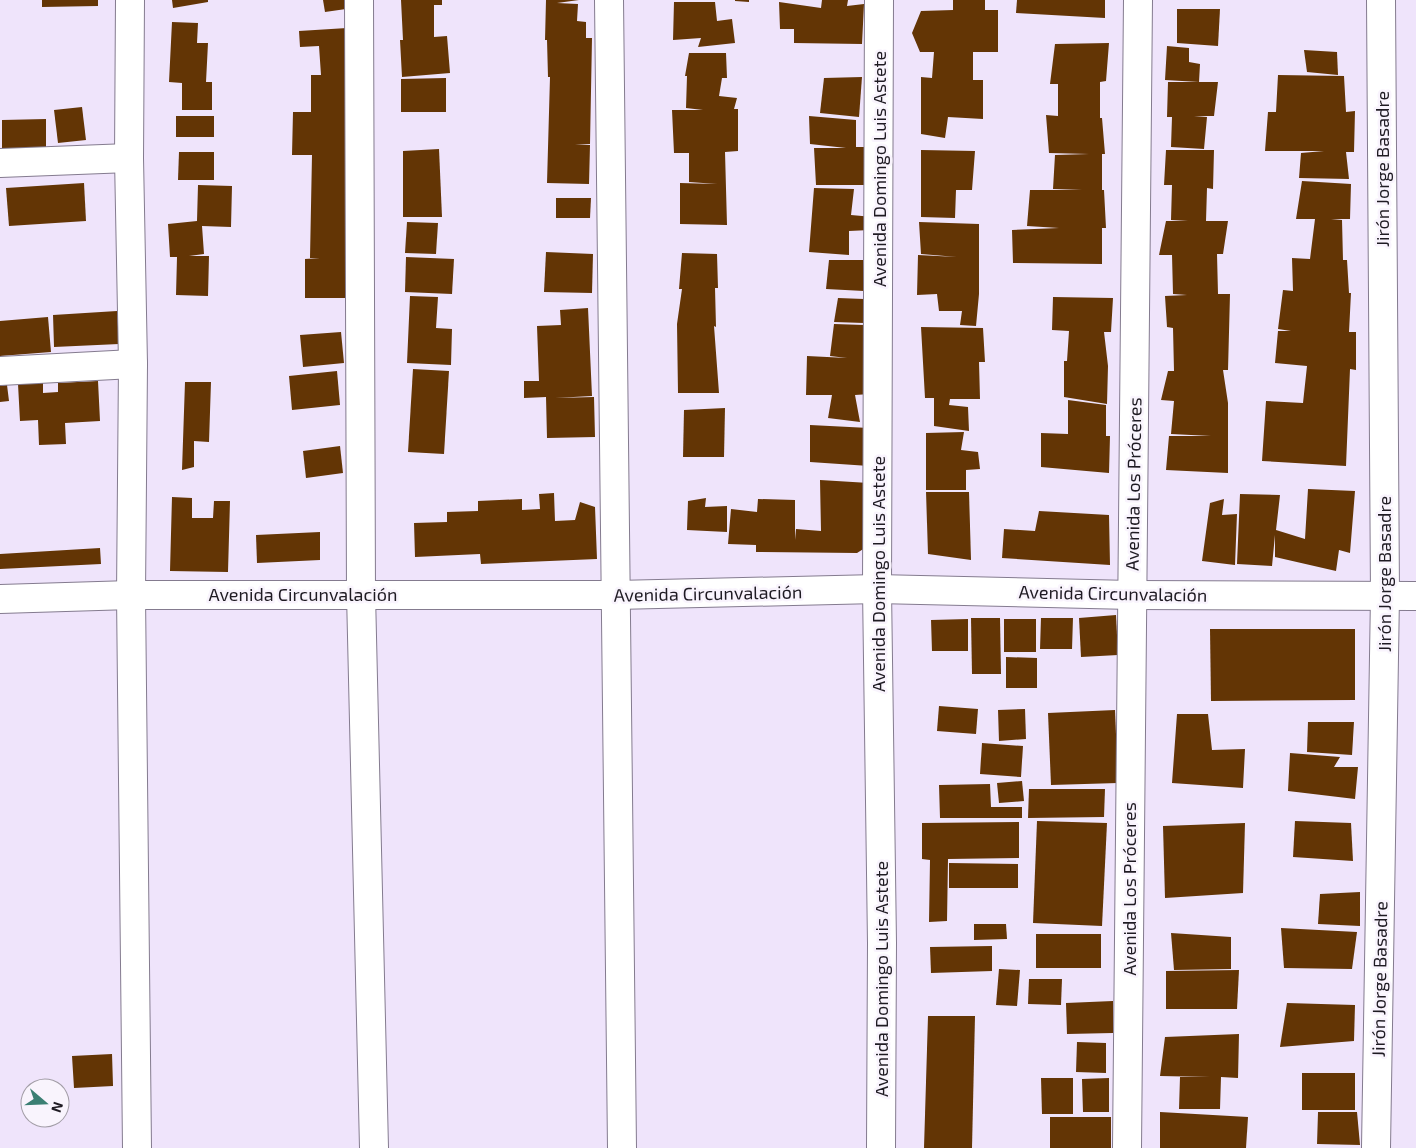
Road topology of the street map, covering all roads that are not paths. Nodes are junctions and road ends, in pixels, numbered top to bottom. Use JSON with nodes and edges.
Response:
{"nodes":[{"id":1,"x":130,"y":0,"type":"edge"},
{"id":2,"x":359,"y":0,"type":"edge"},
{"id":3,"x":609,"y":0,"type":"edge"},
{"id":4,"x":880,"y":0,"type":"edge"},
{"id":5,"x":1138,"y":0,"type":"edge"},
{"id":6,"x":1381,"y":0,"type":"edge"},
{"id":7,"x":129,"y":158,"type":"junction"},
{"id":8,"x":0,"y":163,"type":"edge"},
{"id":9,"x":133,"y":364,"type":"junction"},
{"id":10,"x":0,"y":371,"type":"edge"},
{"id":11,"x":877,"y":589,"type":"junction"},
{"id":12,"x":361,"y":594,"type":"junction"},
{"id":13,"x":132,"y":595,"type":"junction"},
{"id":14,"x":616,"y":595,"type":"junction"},
{"id":15,"x":1131,"y":595,"type":"junction"},
{"id":16,"x":1385,"y":595,"type":"junction"},
{"id":17,"x":1416,"y":596,"type":"edge"},
{"id":18,"x":0,"y":599,"type":"edge"},
{"id":19,"x":137,"y":1148,"type":"edge"},
{"id":20,"x":374,"y":1148,"type":"edge"},
{"id":21,"x":622,"y":1148,"type":"edge"},
{"id":22,"x":881,"y":1148,"type":"edge"},
{"id":23,"x":1128,"y":1148,"type":"edge"},
{"id":24,"x":1376,"y":1148,"type":"edge"}],
"edges":[{"from":1,"to":7,"type":"street"},
{"from":2,"to":12,"type":"street"},
{"from":3,"to":14,"type":"street"},
{"from":4,"to":11,"type":"street","name":"Avenida Domingo Luis Astete"},
{"from":5,"to":15,"type":"street","name":"Avenida Los Próceres"},
{"from":6,"to":16,"type":"street","name":"Jirón Jorge Basadre"},
{"from":7,"to":8,"type":"street"},
{"from":7,"to":9,"type":"street"},
{"from":9,"to":10,"type":"street"},
{"from":9,"to":13,"type":"street"},
{"from":11,"to":14,"type":"street","name":"Avenida Circunvalación"},
{"from":11,"to":15,"type":"street","name":"Avenida Circunvalación"},
{"from":11,"to":22,"type":"street","name":"Avenida Domingo Luis Astete"},
{"from":12,"to":13,"type":"street","name":"Avenida Circunvalación"},
{"from":12,"to":14,"type":"street","name":"Avenida Circunvalación"},
{"from":12,"to":20,"type":"street"},
{"from":13,"to":18,"type":"street","name":"Avenida Circunvalación"},
{"from":13,"to":19,"type":"street"},
{"from":14,"to":21,"type":"street"},
{"from":15,"to":16,"type":"street","name":"Avenida Circunvalación"},
{"from":15,"to":23,"type":"street","name":"Avenida Los Próceres"},
{"from":16,"to":17,"type":"street","name":"Avenida Circunvalación"},
{"from":16,"to":24,"type":"street","name":"Jirón Jorge Basadre"}]}
